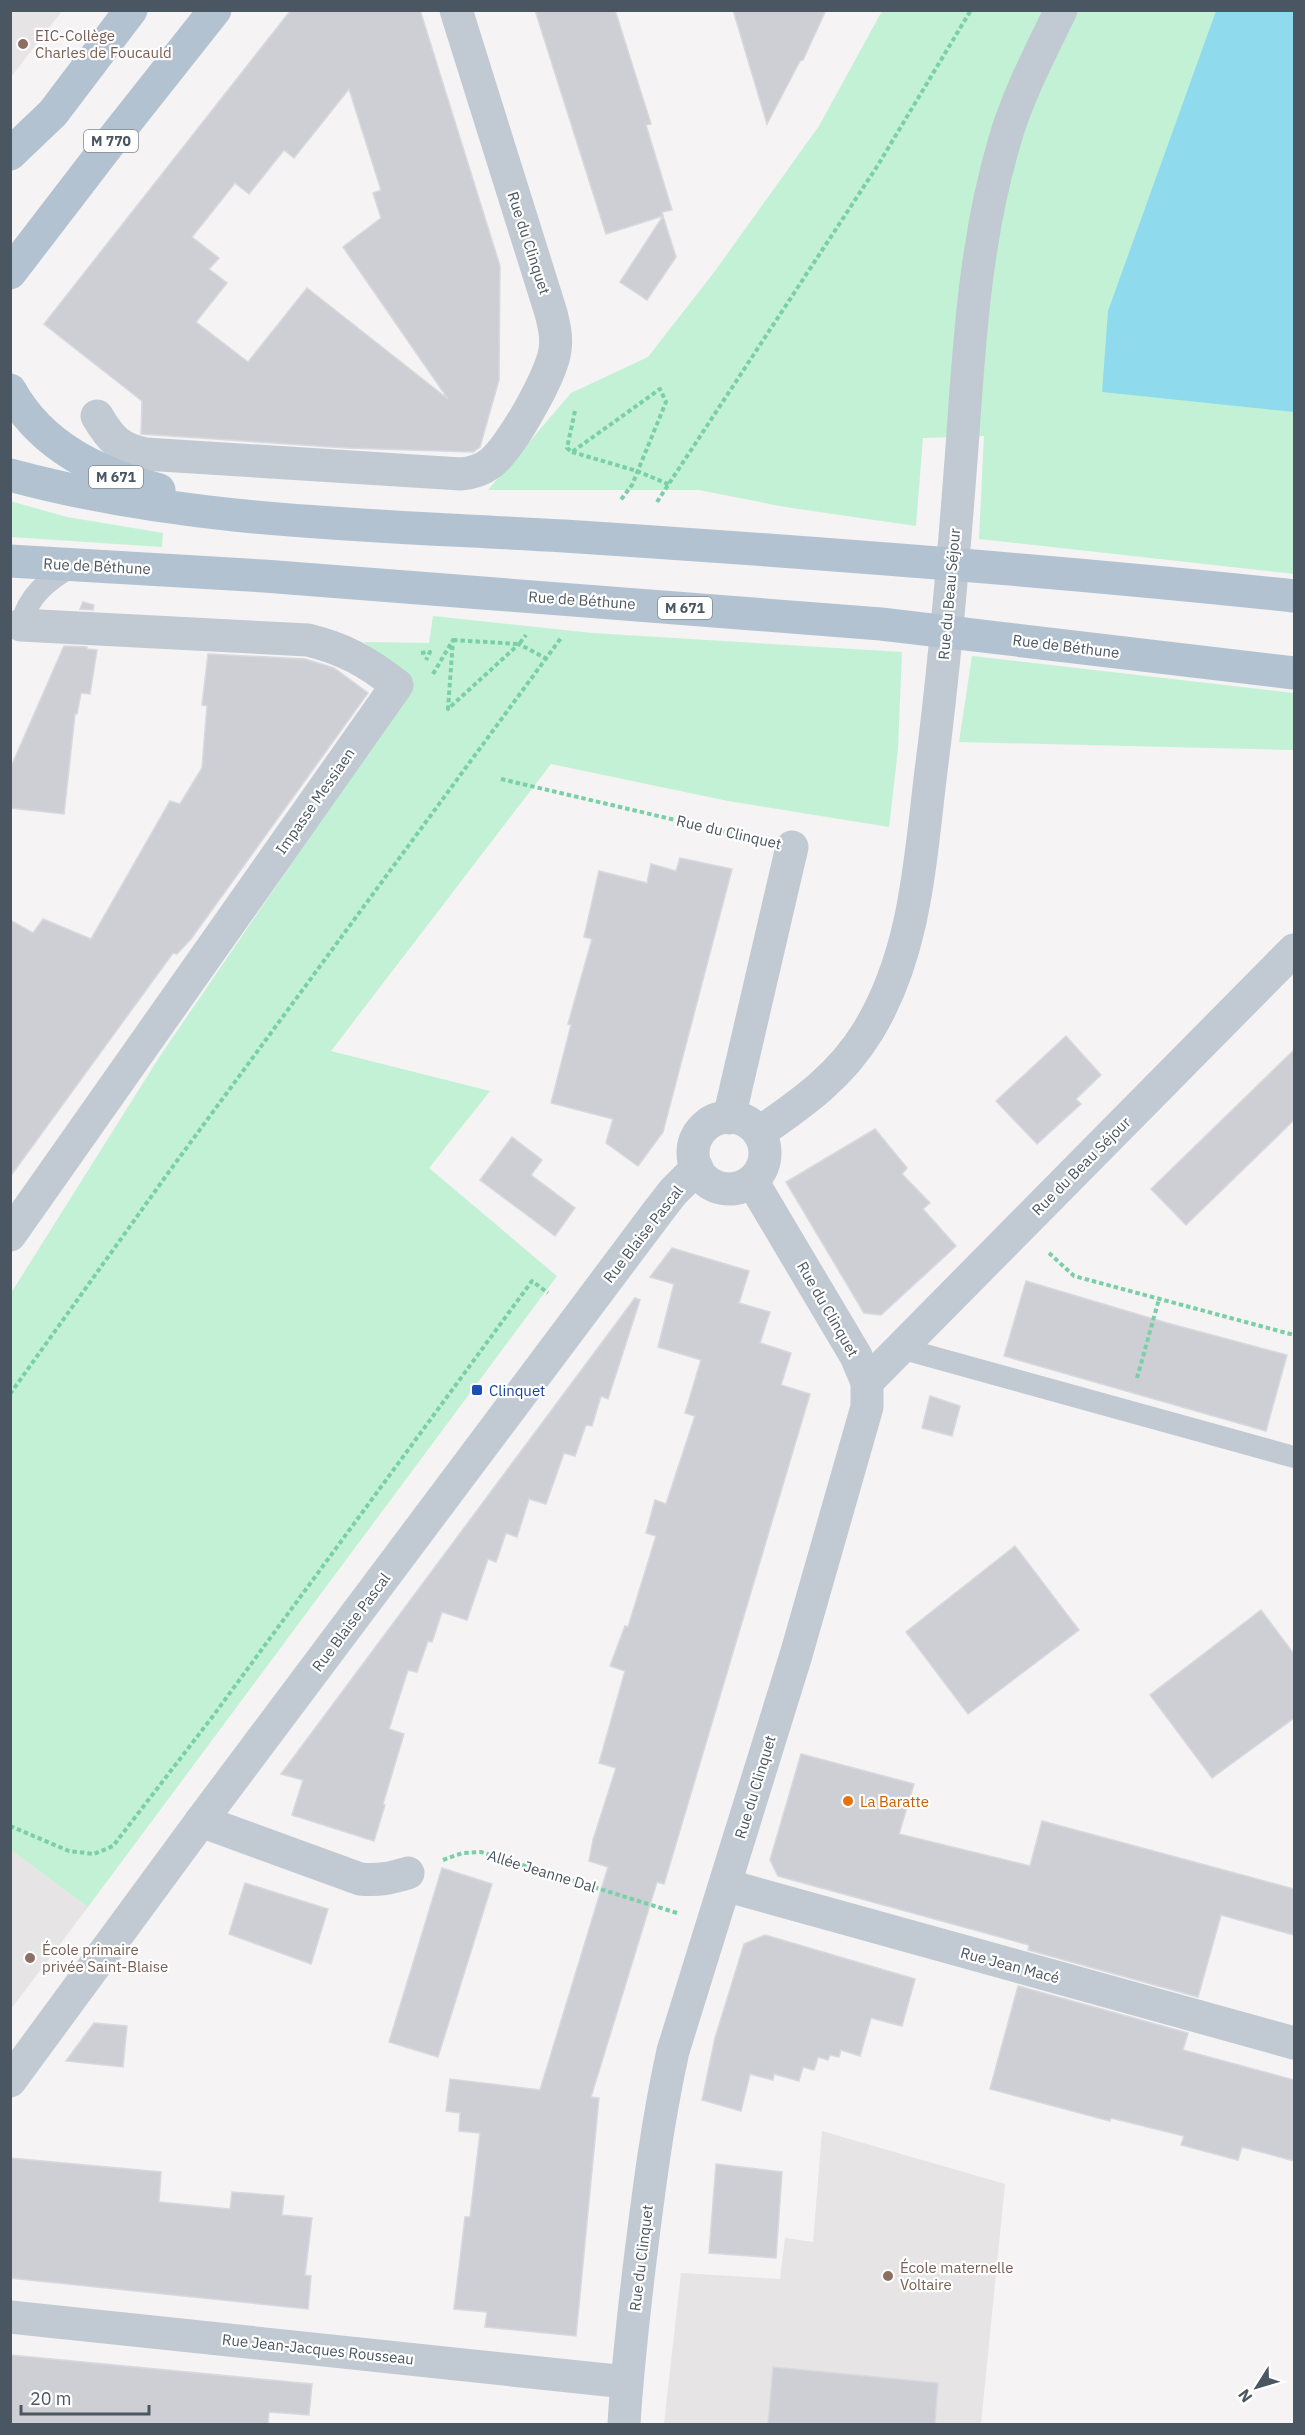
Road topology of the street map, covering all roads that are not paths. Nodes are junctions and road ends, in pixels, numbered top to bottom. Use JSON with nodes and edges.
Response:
{"nodes":[{"id":1,"x":131,"y":10,"type":"edge"},
{"id":2,"x":215,"y":10,"type":"edge"},
{"id":3,"x":456,"y":10,"type":"edge"},
{"id":4,"x":1061,"y":10,"type":"edge"},
{"id":5,"x":53,"y":113,"type":"junction"},
{"id":6,"x":10,"y":154,"type":"edge"},
{"id":7,"x":10,"y":178,"type":"edge"},
{"id":8,"x":10,"y":273,"type":"edge"},
{"id":9,"x":10,"y":390,"type":"edge"},
{"id":10,"x":97,"y":416,"type":"dead end"},
{"id":11,"x":10,"y":475,"type":"edge"},
{"id":12,"x":250,"y":517,"type":"junction"},
{"id":13,"x":10,"y":561,"type":"edge"},
{"id":14,"x":74,"y":565,"type":"junction"},
{"id":15,"x":1294,"y":596,"type":"edge"},
{"id":16,"x":21,"y":625,"type":"joint"},
{"id":17,"x":1294,"y":673,"type":"edge"},
{"id":18,"x":792,"y":847,"type":"road end"},
{"id":19,"x":1294,"y":950,"type":"edge"},
{"id":20,"x":729,"y":1118,"type":"junction"},
{"id":21,"x":759,"y":1133,"type":"junction"},
{"id":22,"x":697,"y":1168,"type":"junction"},
{"id":23,"x":752,"y":1181,"type":"junction"},
{"id":24,"x":10,"y":1235,"type":"edge"},
{"id":25,"x":900,"y":1348,"type":"junction"},
{"id":26,"x":867,"y":1382,"type":"junction"},
{"id":27,"x":1294,"y":1457,"type":"edge"},
{"id":28,"x":201,"y":1821,"type":"junction"},
{"id":29,"x":408,"y":1873,"type":"road end"},
{"id":30,"x":725,"y":1885,"type":"junction"},
{"id":31,"x":1294,"y":2043,"type":"edge"},
{"id":32,"x":10,"y":2080,"type":"edge"},
{"id":33,"x":10,"y":2317,"type":"edge"},
{"id":34,"x":626,"y":2382,"type":"junction"},
{"id":35,"x":624,"y":2424,"type":"edge"}],
"edges":[{"from":1,"to":5,"type":"main road"},
{"from":2,"to":8,"type":"main road","number":"M 770"},
{"from":3,"to":10,"type":"street","name":"Rue du Clinquet"},
{"from":4,"to":21,"type":"street","name":"Rue du Beau Séjour"},
{"from":5,"to":6,"type":"main road"},
{"from":5,"to":7,"type":"main road"},
{"from":9,"to":12,"type":"main road","number":"M 671"},
{"from":11,"to":12,"type":"main road","number":"M 671"},
{"from":12,"to":15,"type":"main road","number":"M 671"},
{"from":13,"to":14,"type":"main road","name":"Rue de Béthune","number":"M 671"},
{"from":14,"to":16,"type":"lane"},
{"from":14,"to":17,"type":"main road","name":"Rue de Béthune","number":"M 671"},
{"from":16,"to":24,"type":"street","name":"Impasse Messiaen"},
{"from":18,"to":20,"type":"street","name":"Rue du Clinquet"},
{"from":19,"to":25,"type":"street","name":"Rue du Beau Séjour"},
{"from":20,"to":21,"type":"street"},
{"from":20,"to":22,"type":"street"},
{"from":21,"to":23,"type":"street"},
{"from":22,"to":23,"type":"street"},
{"from":22,"to":28,"type":"street","name":"Rue Blaise Pascal"},
{"from":23,"to":26,"type":"street","name":"Rue du Clinquet"},
{"from":25,"to":26,"type":"street","name":"Rue du Beau Séjour"},
{"from":25,"to":27,"type":"lane"},
{"from":26,"to":30,"type":"street","name":"Rue du Clinquet"},
{"from":28,"to":29,"type":"street"},
{"from":28,"to":32,"type":"street","name":"Rue Blaise Pascal"},
{"from":30,"to":31,"type":"street","name":"Rue Jean Macé"},
{"from":30,"to":34,"type":"street","name":"Rue du Clinquet"},
{"from":33,"to":34,"type":"street","name":"Rue Jean-Jacques Rousseau"},
{"from":34,"to":35,"type":"street","name":"Rue du Clinquet"}]}
